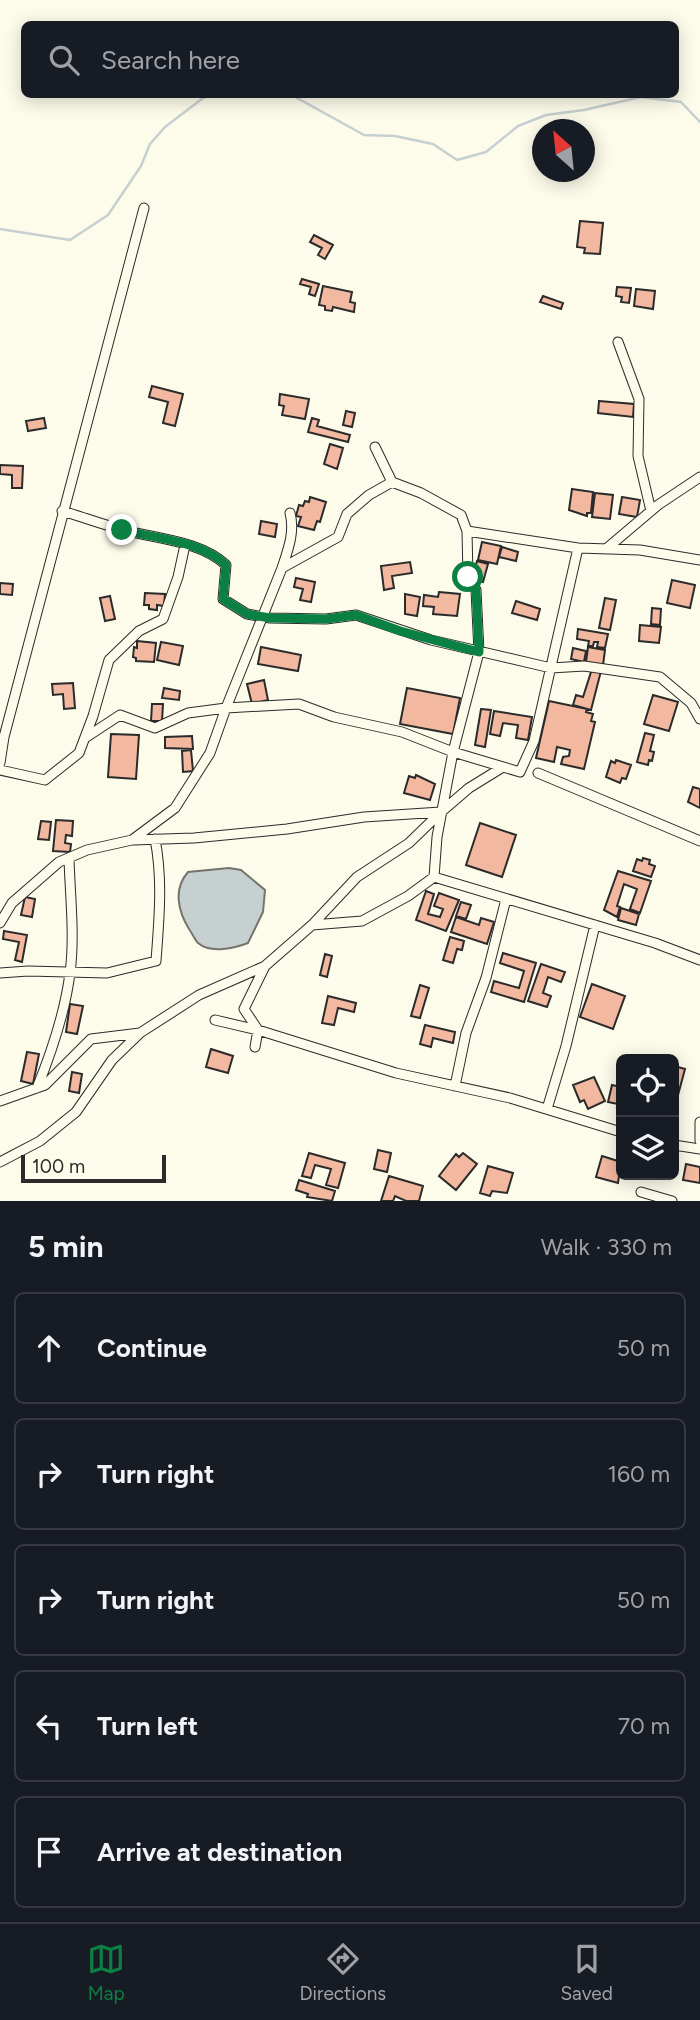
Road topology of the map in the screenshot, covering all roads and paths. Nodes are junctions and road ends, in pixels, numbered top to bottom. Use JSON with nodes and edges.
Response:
{"nodes":[{"id":1,"x":144,"y":208,"type":"dead end"},
{"id":2,"x":618,"y":341,"type":"dead end"},
{"id":3,"x":375,"y":447,"type":"dead end"},
{"id":4,"x":700,"y":477,"type":"edge"},
{"id":5,"x":392,"y":482,"type":"junction"},
{"id":6,"x":62,"y":511,"type":"junction"},
{"id":7,"x":651,"y":511,"type":"junction"},
{"id":8,"x":290,"y":513,"type":"dead end"},
{"id":9,"x":467,"y":531,"type":"junction"},
{"id":10,"x":185,"y":545,"type":"junction"},
{"id":11,"x":578,"y":548,"type":"junction"},
{"id":12,"x":606,"y":549,"type":"junction"},
{"id":13,"x":700,"y":560,"type":"edge"},
{"id":14,"x":282,"y":568,"type":"junction"},
{"id":15,"x":262,"y":617,"type":"junction"},
{"id":16,"x":479,"y":652,"type":"junction"},
{"id":17,"x":551,"y":668,"type":"junction"},
{"id":18,"x":226,"y":708,"type":"junction"},
{"id":19,"x":700,"y":719,"type":"edge"},
{"id":20,"x":3,"y":725,"type":"edge"},
{"id":21,"x":85,"y":737,"type":"junction"},
{"id":22,"x":453,"y":752,"type":"junction"},
{"id":23,"x":0,"y":763,"type":"edge"},
{"id":24,"x":503,"y":767,"type":"junction"},
{"id":25,"x":0,"y":771,"type":"edge"},
{"id":26,"x":538,"y":774,"type":"dead end"},
{"id":27,"x":442,"y":812,"type":"junction"},
{"id":28,"x":155,"y":839,"type":"junction"},
{"id":29,"x":132,"y":840,"type":"junction"},
{"id":30,"x":700,"y":841,"type":"edge"},
{"id":31,"x":69,"y":858,"type":"junction"},
{"id":32,"x":434,"y":877,"type":"junction"},
{"id":33,"x":506,"y":899,"type":"junction"},
{"id":34,"x":0,"y":923,"type":"edge"},
{"id":35,"x":312,"y":925,"type":"junction"},
{"id":36,"x":595,"y":925,"type":"junction"},
{"id":37,"x":700,"y":960,"type":"edge"},
{"id":38,"x":265,"y":966,"type":"junction"},
{"id":39,"x":70,"y":972,"type":"junction"},
{"id":40,"x":0,"y":974,"type":"edge"},
{"id":41,"x":215,"y":1020,"type":"dead end"},
{"id":42,"x":258,"y":1030,"type":"junction"},
{"id":43,"x":140,"y":1033,"type":"junction"},
{"id":44,"x":255,"y":1047,"type":"dead end"},
{"id":45,"x":455,"y":1086,"type":"junction"},
{"id":46,"x":37,"y":1088,"type":"junction"},
{"id":47,"x":0,"y":1101,"type":"edge"},
{"id":48,"x":547,"y":1109,"type":"junction"},
{"id":49,"x":700,"y":1122,"type":"edge"},
{"id":50,"x":616,"y":1130,"type":"edge"},
{"id":51,"x":700,"y":1142,"type":"edge"},
{"id":52,"x":679,"y":1146,"type":"edge"},
{"id":53,"x":700,"y":1149,"type":"edge"},
{"id":54,"x":0,"y":1163,"type":"edge"},
{"id":55,"x":641,"y":1192,"type":"dead end"},
{"id":56,"x":672,"y":1201,"type":"edge"}],
"edges":[{"from":1,"to":6,"type":"street"},
{"from":2,"to":7,"type":"street"},
{"from":3,"to":5,"type":"street"},
{"from":4,"to":7,"type":"street"},
{"from":5,"to":9,"type":"street"},
{"from":5,"to":14,"type":"street"},
{"from":6,"to":10,"type":"street"},
{"from":6,"to":20,"type":"street"},
{"from":7,"to":12,"type":"street"},
{"from":8,"to":14,"type":"street"},
{"from":9,"to":11,"type":"street"},
{"from":9,"to":16,"type":"street"},
{"from":10,"to":15,"type":"street"},
{"from":10,"to":21,"type":"street"},
{"from":11,"to":12,"type":"street"},
{"from":11,"to":17,"type":"street"},
{"from":12,"to":13,"type":"street"},
{"from":14,"to":15,"type":"street"},
{"from":15,"to":16,"type":"street"},
{"from":15,"to":18,"type":"street"},
{"from":16,"to":17,"type":"street"},
{"from":16,"to":22,"type":"street"},
{"from":17,"to":19,"type":"street"},
{"from":17,"to":24,"type":"street"},
{"from":18,"to":21,"type":"street"},
{"from":18,"to":22,"type":"street"},
{"from":18,"to":29,"type":"street"},
{"from":20,"to":23,"type":"street"},
{"from":21,"to":25,"type":"street"},
{"from":22,"to":24,"type":"street"},
{"from":22,"to":27,"type":"street"},
{"from":24,"to":27,"type":"street"},
{"from":26,"to":30,"type":"street"},
{"from":27,"to":28,"type":"street"},
{"from":27,"to":32,"type":"street"},
{"from":27,"to":35,"type":"street"},
{"from":28,"to":29,"type":"street"},
{"from":28,"to":39,"type":"street"},
{"from":29,"to":31,"type":"street"},
{"from":31,"to":34,"type":"street"},
{"from":31,"to":39,"type":"street"},
{"from":32,"to":33,"type":"street"},
{"from":32,"to":35,"type":"street"},
{"from":33,"to":36,"type":"street"},
{"from":33,"to":45,"type":"street"},
{"from":35,"to":38,"type":"street"},
{"from":36,"to":37,"type":"street"},
{"from":36,"to":48,"type":"street"},
{"from":38,"to":42,"type":"street"},
{"from":38,"to":43,"type":"street"},
{"from":39,"to":40,"type":"street"},
{"from":39,"to":46,"type":"street"},
{"from":41,"to":42,"type":"street"},
{"from":42,"to":44,"type":"street"},
{"from":42,"to":45,"type":"street"},
{"from":43,"to":46,"type":"street"},
{"from":43,"to":54,"type":"street"},
{"from":45,"to":48,"type":"street"},
{"from":46,"to":47,"type":"street"},
{"from":48,"to":50,"type":"street"},
{"from":49,"to":51,"type":"street"},
{"from":52,"to":53,"type":"street"},
{"from":55,"to":56,"type":"street"}]}
